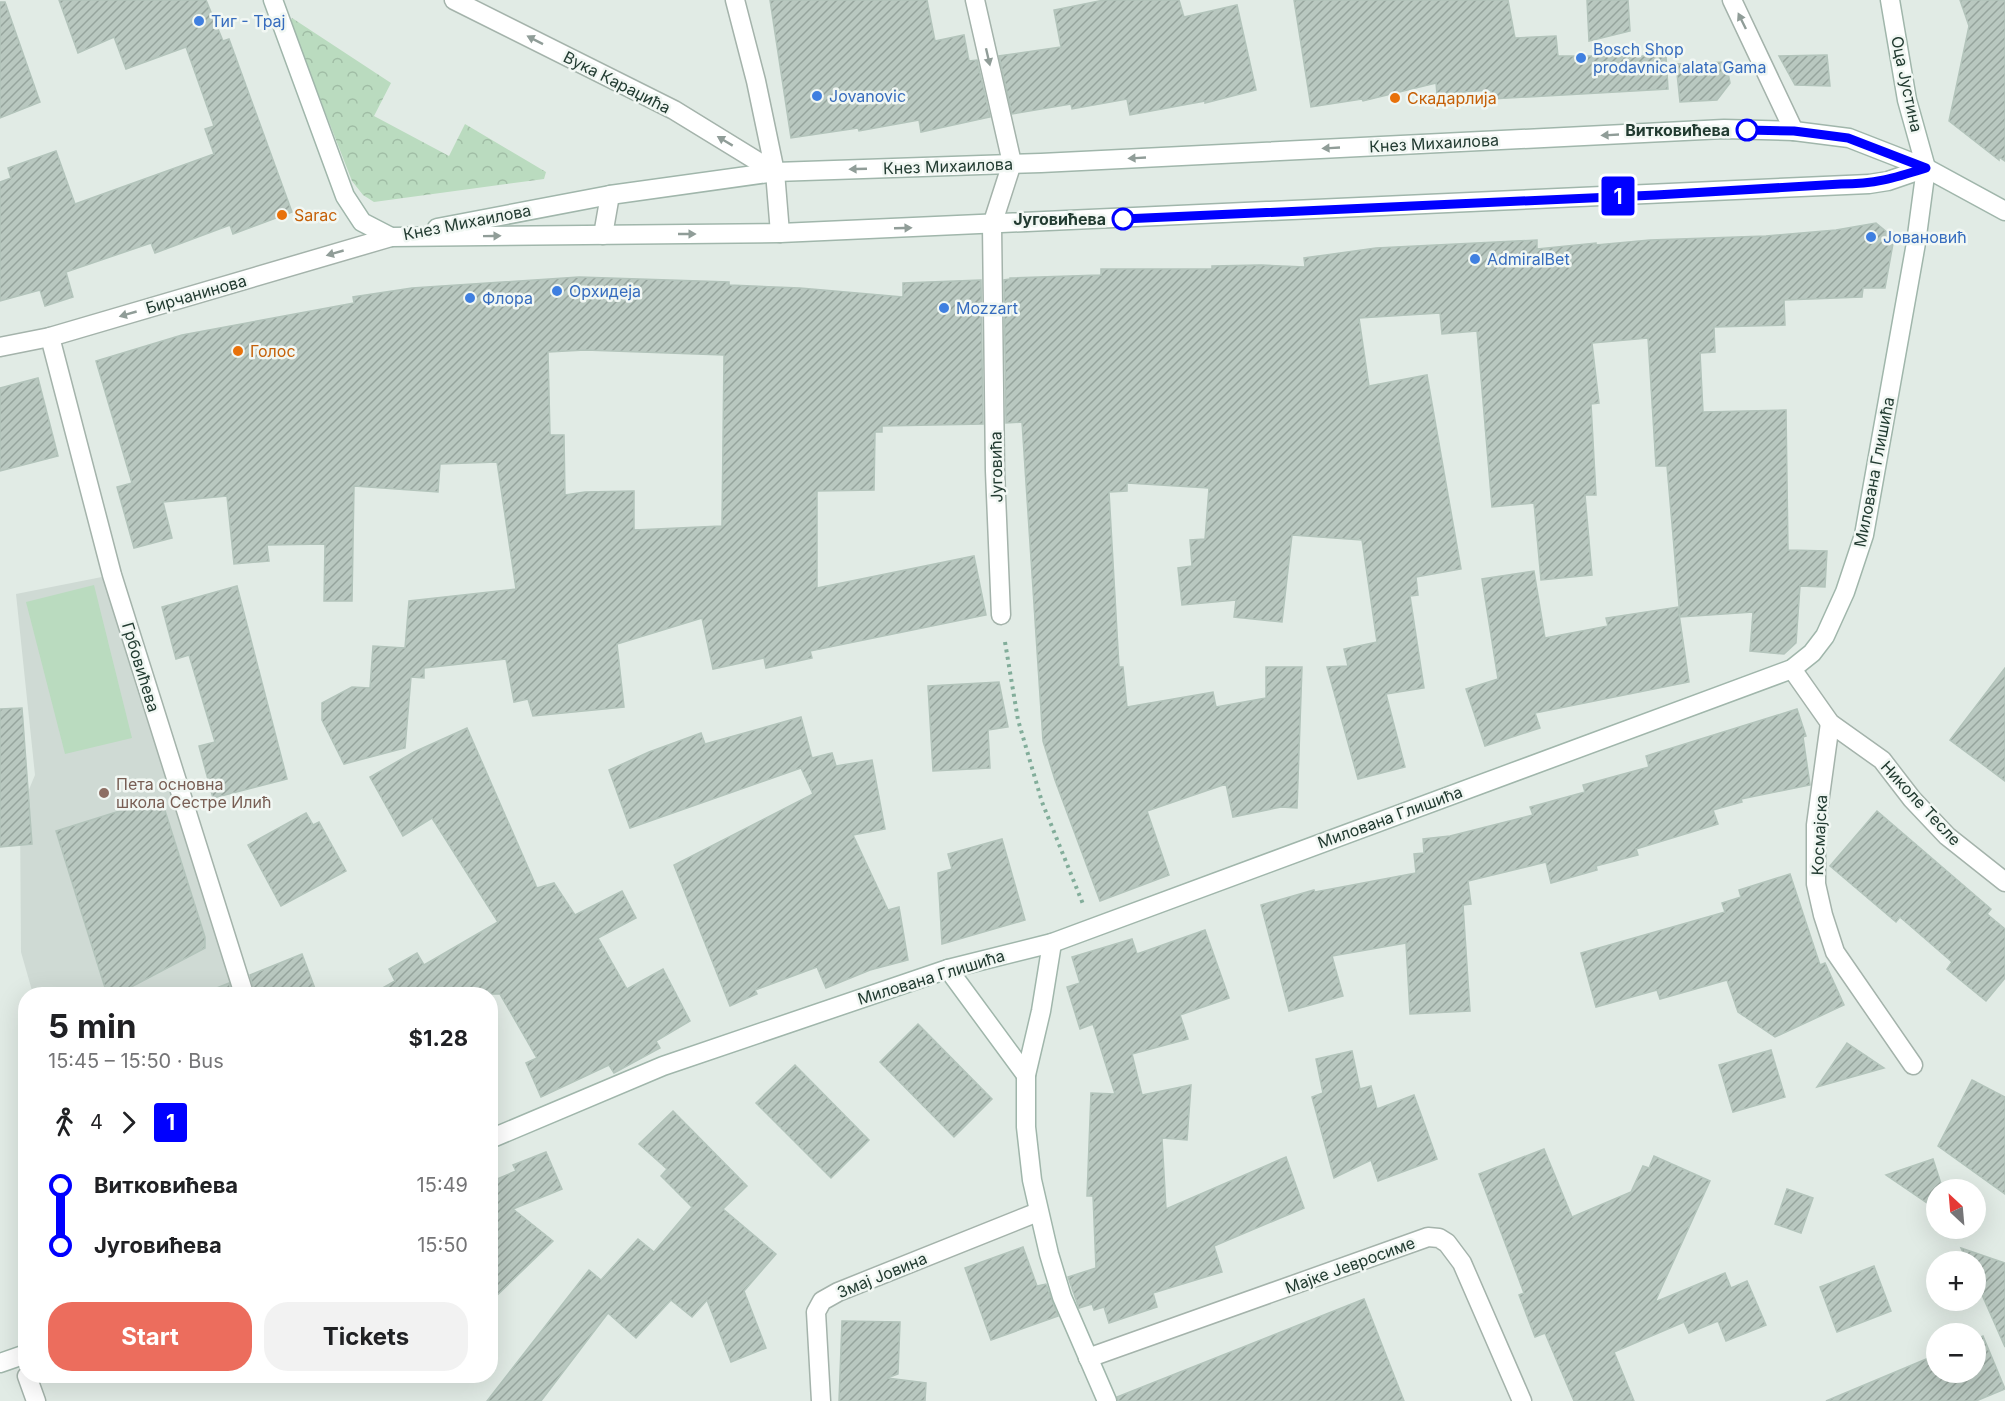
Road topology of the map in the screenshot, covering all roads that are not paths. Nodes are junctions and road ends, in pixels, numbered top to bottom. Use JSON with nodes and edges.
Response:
{"nodes":[{"id":1,"x":273,"y":0,"type":"edge"},
{"id":2,"x":454,"y":0,"type":"edge"},
{"id":3,"x":735,"y":0,"type":"edge"},
{"id":4,"x":975,"y":0,"type":"edge"},
{"id":5,"x":1732,"y":0,"type":"edge"},
{"id":6,"x":1890,"y":0,"type":"edge"},
{"id":7,"x":1794,"y":131,"type":"junction"},
{"id":8,"x":1012,"y":163,"type":"junction"},
{"id":9,"x":1926,"y":168,"type":"junction"},
{"id":10,"x":775,"y":172,"type":"junction"},
{"id":11,"x":610,"y":195,"type":"junction"},
{"id":12,"x":2005,"y":211,"type":"edge"},
{"id":13,"x":992,"y":225,"type":"junction"},
{"id":14,"x":780,"y":233,"type":"junction"},
{"id":15,"x":603,"y":235,"type":"junction"},
{"id":16,"x":392,"y":237,"type":"junction"},
{"id":17,"x":50,"y":337,"type":"junction"},
{"id":18,"x":0,"y":347,"type":"edge"},
{"id":19,"x":1001,"y":615,"type":"road end"},
{"id":20,"x":1792,"y":669,"type":"junction"},
{"id":21,"x":1830,"y":723,"type":"junction"},
{"id":22,"x":2005,"y":882,"type":"edge"},
{"id":23,"x":1052,"y":943,"type":"junction"},
{"id":24,"x":948,"y":969,"type":"junction"},
{"id":25,"x":242,"y":987,"type":"edge"},
{"id":26,"x":1913,"y":1065,"type":"dead end"},
{"id":27,"x":1026,"y":1075,"type":"junction"},
{"id":28,"x":498,"y":1136,"type":"edge"},
{"id":29,"x":1038,"y":1212,"type":"junction"},
{"id":30,"x":1088,"y":1358,"type":"junction"},
{"id":31,"x":18,"y":1362,"type":"edge"},
{"id":32,"x":0,"y":1363,"type":"edge"},
{"id":33,"x":30,"y":1383,"type":"edge"},
{"id":34,"x":36,"y":1401,"type":"edge"},
{"id":35,"x":821,"y":1401,"type":"edge"},
{"id":36,"x":1107,"y":1401,"type":"edge"},
{"id":37,"x":1522,"y":1401,"type":"edge"}],
"edges":[{"from":1,"to":16,"type":"street"},
{"from":10,"to":2,"type":"street","name":"Вука Караџића","one_way":true},
{"from":3,"to":10,"type":"street"},
{"from":4,"to":8,"type":"street","one_way":true},
{"from":7,"to":5,"type":"street","one_way":true},
{"from":6,"to":9,"type":"street","name":"Оца Јустина"},
{"from":7,"to":8,"type":"street","name":"Кнез Михаилова","one_way":true},
{"from":7,"to":9,"type":"street","name":"Кнез Михаилова"},
{"from":8,"to":10,"type":"street","name":"Кнез Михаилова","one_way":true},
{"from":8,"to":13,"type":"street","name":"Југовића"},
{"from":9,"to":12,"type":"street","name":"Кнез Михаилова"},
{"from":9,"to":13,"type":"street","name":"Кнез Михаилова"},
{"from":9,"to":20,"type":"street","name":"Милована Глишића"},
{"from":10,"to":11,"type":"street","name":"Кнез Михаилова"},
{"from":10,"to":14,"type":"street"},
{"from":11,"to":15,"type":"street"},
{"from":11,"to":16,"type":"street","name":"Кнез Михаилова"},
{"from":14,"to":13,"type":"street","name":"Кнез Михаилова","one_way":true},
{"from":13,"to":19,"type":"street","name":"Југовића"},
{"from":15,"to":14,"type":"street","name":"Кнез Михаилова","one_way":true},
{"from":16,"to":15,"type":"street","name":"Кнез Михаилова","one_way":true},
{"from":16,"to":17,"type":"street","name":"Бирчанинова","one_way":true},
{"from":17,"to":18,"type":"street","name":"Бирчанинова"},
{"from":17,"to":25,"type":"street","name":"Грбовићева"},
{"from":20,"to":21,"type":"street","name":"Николе Тесле"},
{"from":20,"to":23,"type":"street","name":"Милована Глишића"},
{"from":21,"to":22,"type":"street","name":"Николе Тесле"},
{"from":21,"to":26,"type":"street","name":"Космајска"},
{"from":23,"to":24,"type":"street","name":"Милована Глишића"},
{"from":23,"to":27,"type":"street"},
{"from":24,"to":27,"type":"street"},
{"from":24,"to":28,"type":"street","name":"Милована Глишића"},
{"from":27,"to":29,"type":"street"},
{"from":29,"to":30,"type":"street"},
{"from":29,"to":35,"type":"street","name":"Змај Јовина"},
{"from":30,"to":36,"type":"street"},
{"from":30,"to":37,"type":"street","name":"Мајке Јевросиме"},
{"from":31,"to":32,"type":"street"},
{"from":33,"to":34,"type":"street"}]}
